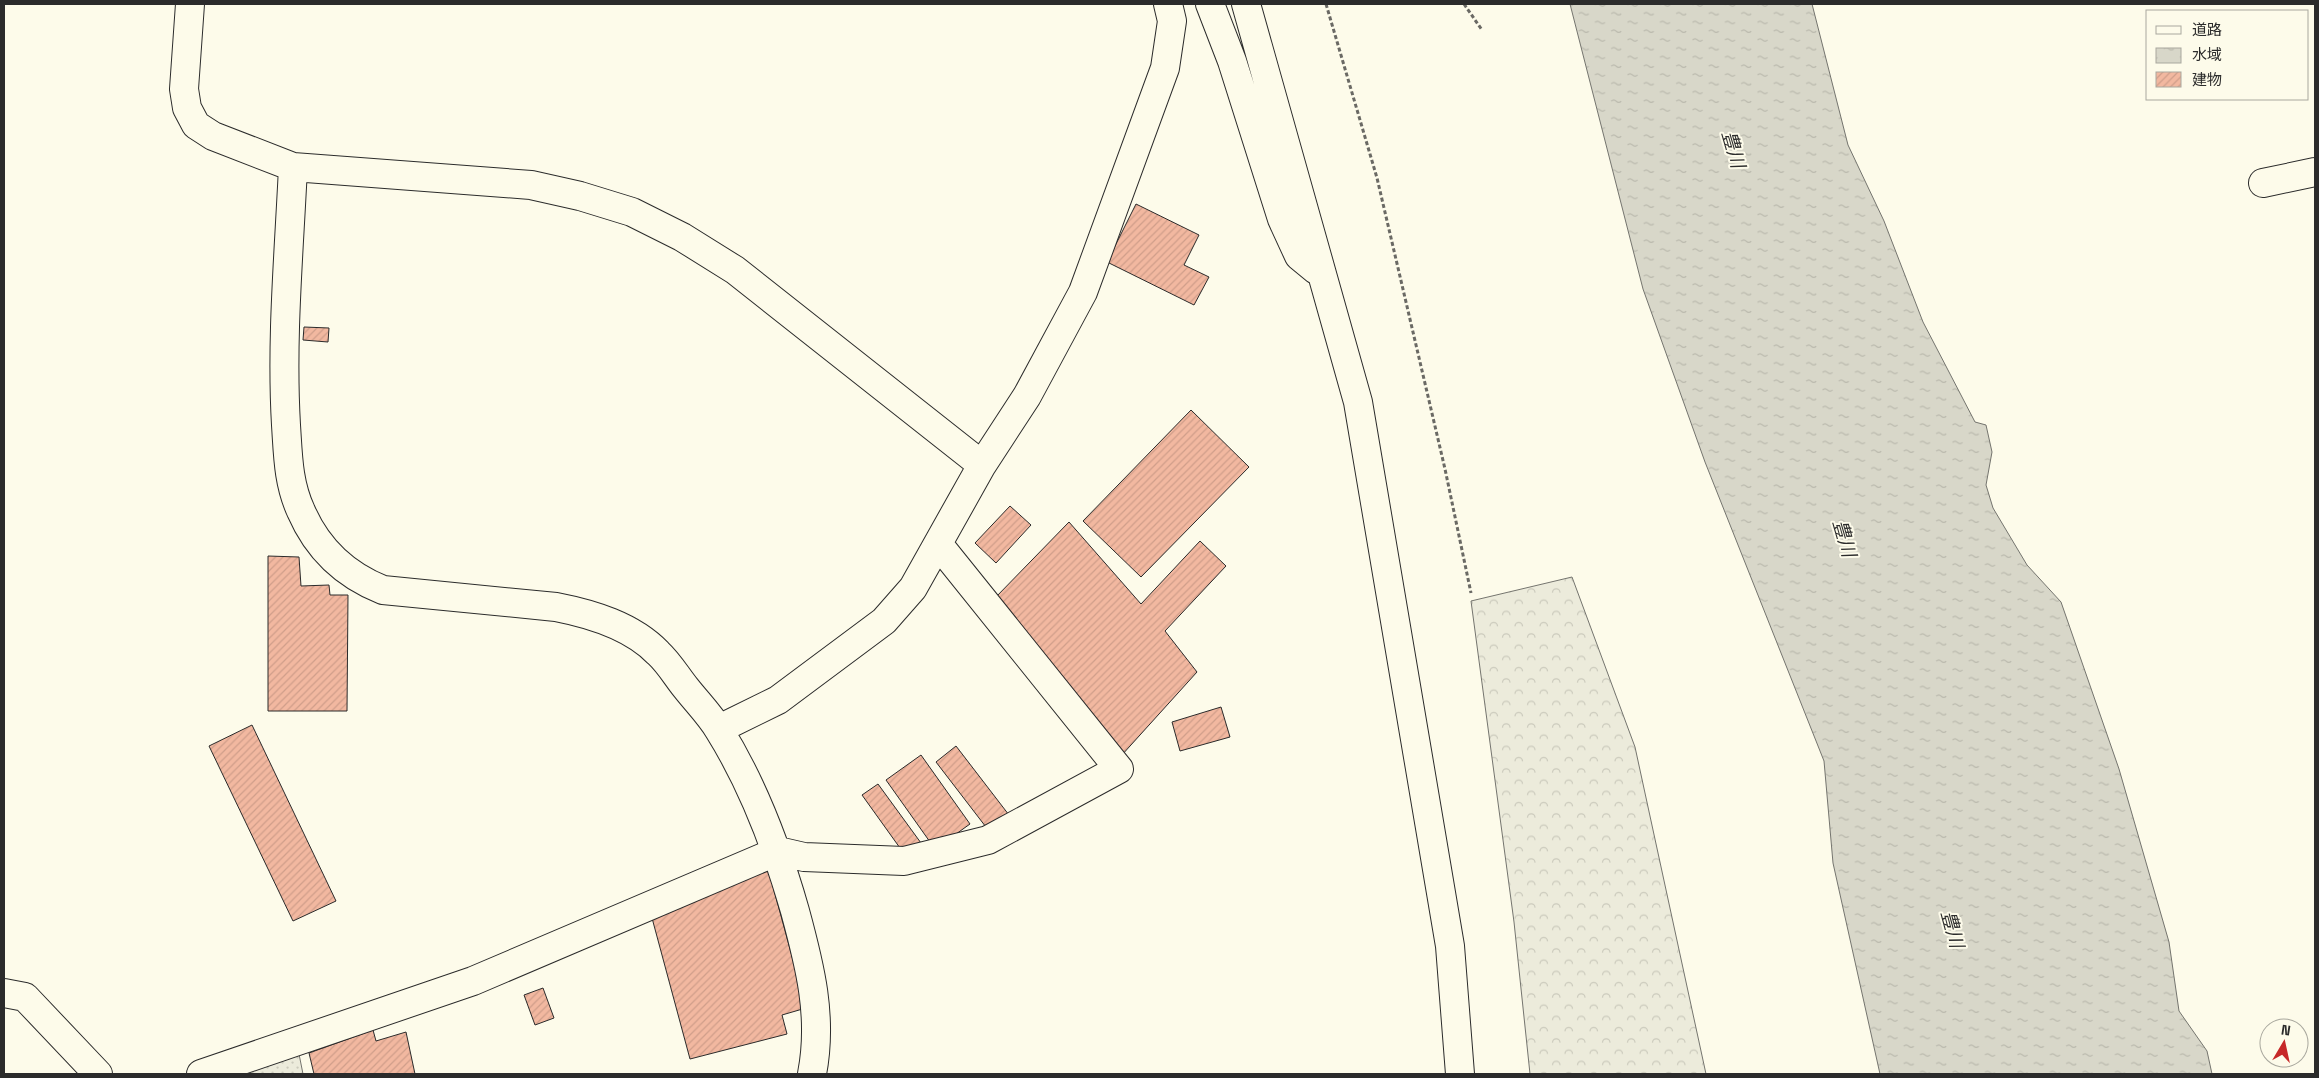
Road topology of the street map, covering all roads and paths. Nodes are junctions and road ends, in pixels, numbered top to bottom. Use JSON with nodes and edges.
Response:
{"nodes":[{"id":1,"x":190,"y":4,"type":"edge"},
{"id":2,"x":1168,"y":4,"type":"edge"},
{"id":3,"x":1210,"y":4,"type":"edge"},
{"id":4,"x":1246,"y":4,"type":"edge"},
{"id":5,"x":1326,"y":4,"type":"edge"},
{"id":6,"x":1464,"y":4,"type":"edge"},
{"id":7,"x":1482,"y":30,"type":"dead end"},
{"id":8,"x":293,"y":167,"type":"junction"},
{"id":9,"x":2315,"y":172,"type":"edge"},
{"id":10,"x":2263,"y":183,"type":"dead end"},
{"id":11,"x":1322,"y":275,"type":"junction"},
{"id":12,"x":982,"y":465,"type":"junction"},
{"id":13,"x":939,"y":545,"type":"junction"},
{"id":14,"x":1471,"y":593,"type":"dead end"},
{"id":15,"x":718,"y":729,"type":"junction"},
{"id":16,"x":778,"y":851,"type":"junction"},
{"id":17,"x":4,"y":993,"type":"edge"},
{"id":18,"x":98,"y":1074,"type":"edge"},
{"id":19,"x":201,"y":1074,"type":"edge"},
{"id":20,"x":812,"y":1074,"type":"edge"},
{"id":21,"x":1460,"y":1074,"type":"edge"}],
"edges":[{"from":1,"to":8,"type":"street"},
{"from":2,"to":12,"type":"street"},
{"from":3,"to":11,"type":"street"},
{"from":4,"to":11,"type":"street"},
{"from":5,"to":14,"type":"path"},
{"from":6,"to":7,"type":"path"},
{"from":8,"to":12,"type":"street"},
{"from":8,"to":15,"type":"street"},
{"from":9,"to":10,"type":"street"},
{"from":11,"to":21,"type":"street"},
{"from":12,"to":13,"type":"street"},
{"from":13,"to":15,"type":"street"},
{"from":13,"to":16,"type":"street"},
{"from":15,"to":16,"type":"street"},
{"from":16,"to":19,"type":"street"},
{"from":16,"to":20,"type":"street"},
{"from":17,"to":18,"type":"street"}]}
